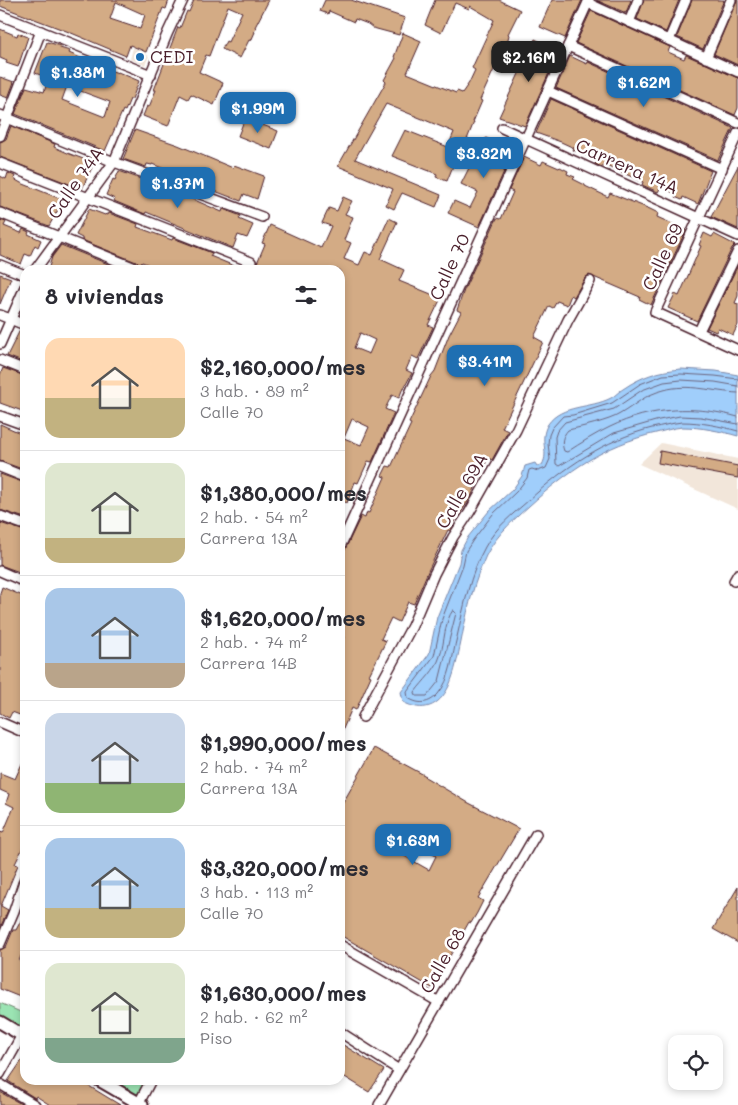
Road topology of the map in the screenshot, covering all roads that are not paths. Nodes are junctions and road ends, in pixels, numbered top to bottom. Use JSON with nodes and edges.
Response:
{"nodes":[{"id":1,"x":183,"y":0,"type":"edge"},
{"id":2,"x":638,"y":0,"type":"edge"},
{"id":3,"x":686,"y":0,"type":"edge"},
{"id":4,"x":731,"y":0,"type":"edge"},
{"id":5,"x":588,"y":1,"type":"edge"},
{"id":6,"x":0,"y":15,"type":"edge"},
{"id":7,"x":629,"y":22,"type":"junction"},
{"id":8,"x":42,"y":31,"type":"junction"},
{"id":9,"x":669,"y":40,"type":"junction"},
{"id":10,"x":568,"y":46,"type":"junction"},
{"id":11,"x":706,"y":58,"type":"junction"},
{"id":12,"x":738,"y":72,"type":"edge"},
{"id":13,"x":151,"y":75,"type":"junction"},
{"id":14,"x":548,"y":91,"type":"junction"},
{"id":15,"x":4,"y":116,"type":"edge"},
{"id":16,"x":738,"y":123,"type":"edge"},
{"id":17,"x":502,"y":128,"type":"dead end"},
{"id":18,"x":738,"y":133,"type":"edge"},
{"id":19,"x":0,"y":136,"type":"edge"},
{"id":20,"x":525,"y":139,"type":"junction"},
{"id":21,"x":114,"y":162,"type":"junction"},
{"id":22,"x":0,"y":163,"type":"edge"},
{"id":23,"x":722,"y":168,"type":"junction"},
{"id":24,"x":88,"y":198,"type":"junction"},
{"id":25,"x":0,"y":213,"type":"edge"},
{"id":26,"x":262,"y":217,"type":"dead end"},
{"id":27,"x":699,"y":218,"type":"junction"},
{"id":28,"x":738,"y":236,"type":"edge"},
{"id":29,"x":59,"y":237,"type":"junction"},
{"id":30,"x":738,"y":250,"type":"edge"},
{"id":31,"x":251,"y":262,"type":"dead end"},
{"id":32,"x":0,"y":265,"type":"edge"},
{"id":33,"x":39,"y":265,"type":"edge"},
{"id":34,"x":128,"y":265,"type":"edge"},
{"id":35,"x":20,"y":273,"type":"edge"},
{"id":36,"x":590,"y":281,"type":"dead end"},
{"id":37,"x":20,"y":298,"type":"edge"},
{"id":38,"x":0,"y":315,"type":"edge"},
{"id":39,"x":10,"y":319,"type":"junction"},
{"id":40,"x":20,"y":323,"type":"edge"},
{"id":41,"x":699,"y":331,"type":"junction"},
{"id":42,"x":738,"y":338,"type":"edge"},
{"id":43,"x":0,"y":344,"type":"edge"},
{"id":44,"x":736,"y":349,"type":"edge"},
{"id":45,"x":0,"y":360,"type":"edge"},
{"id":46,"x":20,"y":368,"type":"edge"},
{"id":47,"x":0,"y":416,"type":"edge"},
{"id":48,"x":20,"y":423,"type":"edge"},
{"id":49,"x":0,"y":467,"type":"edge"},
{"id":50,"x":20,"y":475,"type":"edge"},
{"id":51,"x":0,"y":516,"type":"edge"},
{"id":52,"x":20,"y":523,"type":"edge"},
{"id":53,"x":345,"y":536,"type":"edge"},
{"id":54,"x":0,"y":571,"type":"edge"},
{"id":55,"x":20,"y":580,"type":"edge"},
{"id":56,"x":363,"y":717,"type":"dead end"},
{"id":57,"x":0,"y":722,"type":"edge"},
{"id":58,"x":20,"y":731,"type":"edge"},
{"id":59,"x":536,"y":834,"type":"dead end"},
{"id":60,"x":20,"y":893,"type":"edge"},
{"id":61,"x":0,"y":944,"type":"edge"},
{"id":62,"x":345,"y":948,"type":"edge"},
{"id":63,"x":439,"y":1002,"type":"junction"},
{"id":64,"x":0,"y":1022,"type":"edge"},
{"id":65,"x":20,"y":1034,"type":"edge"},
{"id":66,"x":345,"y":1035,"type":"edge"},
{"id":67,"x":20,"y":1041,"type":"edge"},
{"id":68,"x":399,"y":1070,"type":"junction"},
{"id":69,"x":0,"y":1074,"type":"edge"},
{"id":70,"x":0,"y":1084,"type":"edge"},
{"id":71,"x":108,"y":1085,"type":"edge"},
{"id":72,"x":149,"y":1085,"type":"edge"},
{"id":73,"x":141,"y":1104,"type":"edge"},
{"id":74,"x":35,"y":1105,"type":"edge"},
{"id":75,"x":379,"y":1105,"type":"edge"}],
"edges":[{"from":1,"to":13,"type":"street","name":"Calle 74A"},
{"from":2,"to":7,"type":"street"},
{"from":3,"to":9,"type":"street"},
{"from":4,"to":11,"type":"street"},
{"from":5,"to":7,"type":"street"},
{"from":5,"to":10,"type":"street","name":"Calle 70"},
{"from":6,"to":8,"type":"street"},
{"from":7,"to":9,"type":"street"},
{"from":8,"to":13,"type":"street"},
{"from":8,"to":15,"type":"street"},
{"from":9,"to":11,"type":"street"},
{"from":10,"to":14,"type":"street","name":"Calle 70"},
{"from":10,"to":16,"type":"street"},
{"from":11,"to":12,"type":"street"},
{"from":13,"to":21,"type":"street","name":"Calle 74A"},
{"from":14,"to":20,"type":"street","name":"Calle 70"},
{"from":14,"to":23,"type":"street"},
{"from":15,"to":19,"type":"street"},
{"from":15,"to":21,"type":"street"},
{"from":17,"to":20,"type":"street","name":"Carrera 14A"},
{"from":18,"to":23,"type":"street","name":"Calle 69"},
{"from":20,"to":27,"type":"street","name":"Carrera 14A"},
{"from":20,"to":53,"type":"street","name":"Calle 70"},
{"from":21,"to":24,"type":"street","name":"Calle 74A"},
{"from":21,"to":26,"type":"street"},
{"from":22,"to":24,"type":"street"},
{"from":23,"to":27,"type":"street","name":"Calle 69"},
{"from":24,"to":29,"type":"street","name":"Calle 74A"},
{"from":24,"to":31,"type":"street"},
{"from":25,"to":29,"type":"street"},
{"from":27,"to":28,"type":"street","name":"Carrera 14A"},
{"from":27,"to":41,"type":"street","name":"Calle 69"},
{"from":29,"to":33,"type":"street","name":"Calle 74A"},
{"from":29,"to":34,"type":"street"},
{"from":30,"to":41,"type":"street"},
{"from":32,"to":35,"type":"street"},
{"from":36,"to":56,"type":"street","name":"Calle 69A"},
{"from":37,"to":39,"type":"street"},
{"from":38,"to":39,"type":"street"},
{"from":39,"to":40,"type":"street"},
{"from":39,"to":43,"type":"street"},
{"from":41,"to":44,"type":"street"},
{"from":42,"to":44,"type":"street"},
{"from":45,"to":46,"type":"street"},
{"from":47,"to":48,"type":"street"},
{"from":49,"to":50,"type":"street"},
{"from":51,"to":52,"type":"street"},
{"from":54,"to":55,"type":"street"},
{"from":57,"to":58,"type":"street"},
{"from":59,"to":63,"type":"street","name":"Calle 68"},
{"from":60,"to":61,"type":"street"},
{"from":62,"to":63,"type":"street"},
{"from":63,"to":68,"type":"street","name":"Calle 68"},
{"from":64,"to":65,"type":"street"},
{"from":66,"to":68,"type":"street"},
{"from":67,"to":69,"type":"street"},
{"from":68,"to":75,"type":"street","name":"Calle 68"},
{"from":70,"to":74,"type":"street"},
{"from":71,"to":73,"type":"street"},
{"from":72,"to":73,"type":"street"}]}
